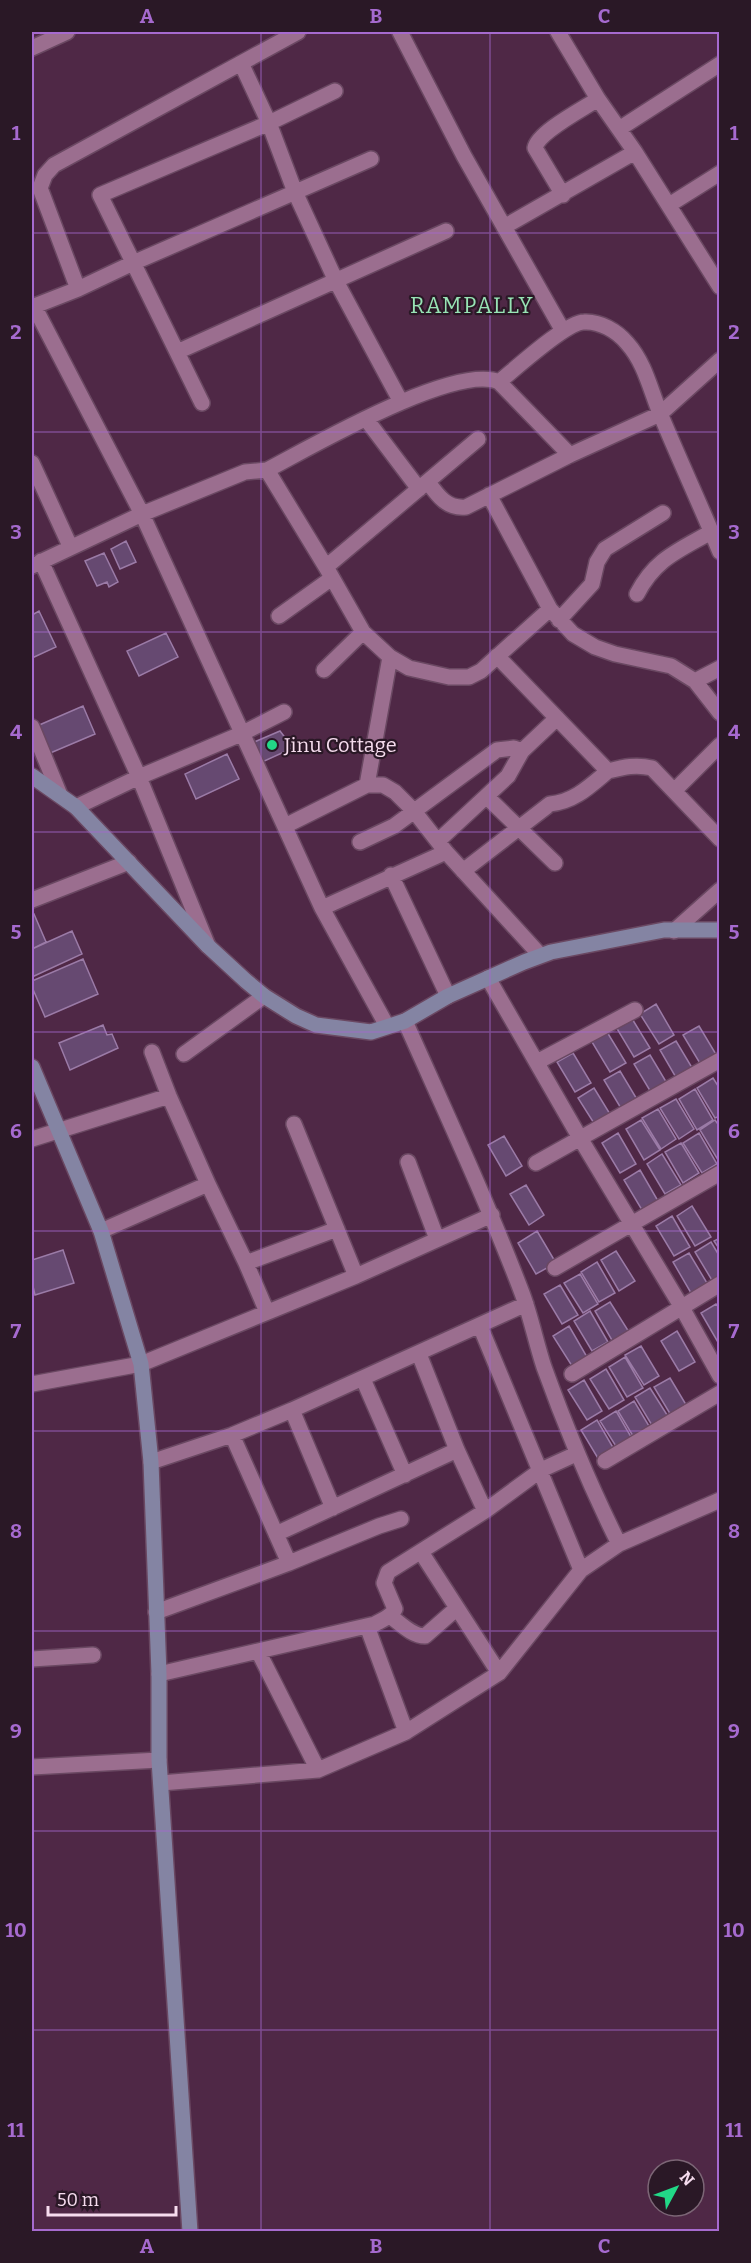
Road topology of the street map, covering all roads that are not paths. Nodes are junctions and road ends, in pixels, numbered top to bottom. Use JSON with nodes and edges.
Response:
{"nodes":[{"id":1,"x":67,"y":32,"type":"edge"},
{"id":2,"x":298,"y":32,"type":"edge"},
{"id":3,"x":400,"y":32,"type":"edge"},
{"id":4,"x":558,"y":32,"type":"edge"},
{"id":5,"x":32,"y":48,"type":"edge"},
{"id":6,"x":241,"y":63,"type":"junction"},
{"id":7,"x":720,"y":64,"type":"edge"},
{"id":8,"x":335,"y":91,"type":"dead end"},
{"id":9,"x":598,"y":99,"type":"junction"},
{"id":10,"x":269,"y":123,"type":"junction"},
{"id":11,"x":620,"y":129,"type":"junction"},
{"id":12,"x":635,"y":152,"type":"junction"},
{"id":13,"x":371,"y":159,"type":"dead end"},
{"id":14,"x":720,"y":173,"type":"edge"},
{"id":15,"x":295,"y":192,"type":"junction"},
{"id":16,"x":563,"y":195,"type":"junction"},
{"id":17,"x":669,"y":205,"type":"junction"},
{"id":18,"x":504,"y":227,"type":"junction"},
{"id":19,"x":446,"y":231,"type":"dead end"},
{"id":20,"x":133,"y":263,"type":"junction"},
{"id":21,"x":336,"y":281,"type":"junction"},
{"id":22,"x":720,"y":287,"type":"edge"},
{"id":23,"x":78,"y":289,"type":"junction"},
{"id":24,"x":33,"y":306,"type":"edge"},
{"id":25,"x":563,"y":331,"type":"junction"},
{"id":26,"x":177,"y":352,"type":"junction"},
{"id":27,"x":720,"y":360,"type":"edge"},
{"id":28,"x":499,"y":382,"type":"junction"},
{"id":29,"x":401,"y":402,"type":"junction"},
{"id":30,"x":202,"y":403,"type":"dead end"},
{"id":31,"x":660,"y":414,"type":"junction"},
{"id":32,"x":366,"y":419,"type":"junction"},
{"id":33,"x":478,"y":439,"type":"dead end"},
{"id":34,"x":570,"y":455,"type":"junction"},
{"id":35,"x":32,"y":462,"type":"edge"},
{"id":36,"x":267,"y":470,"type":"junction"},
{"id":37,"x":423,"y":485,"type":"junction"},
{"id":38,"x":489,"y":495,"type":"junction"},
{"id":39,"x":663,"y":513,"type":"dead end"},
{"id":40,"x":142,"y":514,"type":"junction"},
{"id":41,"x":717,"y":544,"type":"edge"},
{"id":42,"x":70,"y":546,"type":"junction"},
{"id":43,"x":36,"y":563,"type":"edge"},
{"id":44,"x":329,"y":572,"type":"junction"},
{"id":45,"x":637,"y":594,"type":"dead end"},
{"id":46,"x":555,"y":614,"type":"junction"},
{"id":47,"x":279,"y":616,"type":"dead end"},
{"id":48,"x":363,"y":632,"type":"junction"},
{"id":49,"x":497,"y":656,"type":"junction"},
{"id":50,"x":390,"y":657,"type":"junction"},
{"id":51,"x":720,"y":668,"type":"edge"},
{"id":52,"x":324,"y":670,"type":"dead end"},
{"id":53,"x":695,"y":681,"type":"junction"},
{"id":54,"x":284,"y":712,"type":"dead end"},
{"id":55,"x":720,"y":713,"type":"edge"},
{"id":56,"x":557,"y":718,"type":"junction"},
{"id":57,"x":32,"y":727,"type":"edge"},
{"id":58,"x":241,"y":734,"type":"junction"},
{"id":59,"x":720,"y":745,"type":"edge"},
{"id":60,"x":522,"y":751,"type":"junction"},
{"id":61,"x":608,"y":771,"type":"junction"},
{"id":62,"x":32,"y":777,"type":"edge"},
{"id":63,"x":139,"y":777,"type":"junction"},
{"id":64,"x":367,"y":785,"type":"junction"},
{"id":65,"x":675,"y":790,"type":"junction"},
{"id":66,"x":60,"y":795,"type":"junction"},
{"id":67,"x":487,"y":797,"type":"junction"},
{"id":68,"x":76,"y":807,"type":"junction"},
{"id":69,"x":414,"y":812,"type":"junction"},
{"id":70,"x":285,"y":826,"type":"junction"},
{"id":71,"x":518,"y":827,"type":"junction"},
{"id":72,"x":720,"y":839,"type":"edge"},
{"id":73,"x":360,"y":842,"type":"dead end"},
{"id":74,"x":442,"y":846,"type":"junction"},
{"id":75,"x":129,"y":862,"type":"junction"},
{"id":76,"x":555,"y":863,"type":"dead end"},
{"id":77,"x":463,"y":871,"type":"junction"},
{"id":78,"x":391,"y":875,"type":"junction"},
{"id":79,"x":720,"y":890,"type":"edge"},
{"id":80,"x":32,"y":900,"type":"edge"},
{"id":81,"x":322,"y":908,"type":"junction"},
{"id":82,"x":720,"y":930,"type":"edge"},
{"id":83,"x":674,"y":931,"type":"junction"},
{"id":84,"x":208,"y":946,"type":"junction"},
{"id":85,"x":540,"y":955,"type":"junction"},
{"id":86,"x":488,"y":978,"type":"junction"},
{"id":87,"x":264,"y":996,"type":"junction"},
{"id":88,"x":448,"y":996,"type":"junction"},
{"id":89,"x":635,"y":1010,"type":"dead end"},
{"id":90,"x":405,"y":1021,"type":"junction"},
{"id":91,"x":387,"y":1026,"type":"junction"},
{"id":92,"x":152,"y":1052,"type":"dead end"},
{"id":93,"x":184,"y":1054,"type":"dead end"},
{"id":94,"x":720,"y":1060,"type":"edge"},
{"id":95,"x":537,"y":1062,"type":"junction"},
{"id":96,"x":32,"y":1067,"type":"edge"},
{"id":97,"x":169,"y":1096,"type":"junction"},
{"id":98,"x":294,"y":1124,"type":"dead end"},
{"id":99,"x":59,"y":1130,"type":"junction"},
{"id":100,"x":580,"y":1138,"type":"junction"},
{"id":101,"x":32,"y":1139,"type":"edge"},
{"id":102,"x":408,"y":1162,"type":"dead end"},
{"id":103,"x":537,"y":1163,"type":"dead end"},
{"id":104,"x":720,"y":1173,"type":"edge"},
{"id":105,"x":208,"y":1184,"type":"junction"},
{"id":106,"x":492,"y":1215,"type":"junction"},
{"id":107,"x":633,"y":1224,"type":"junction"},
{"id":108,"x":337,"y":1229,"type":"junction"},
{"id":109,"x":101,"y":1232,"type":"junction"},
{"id":110,"x":437,"y":1239,"type":"junction"},
{"id":111,"x":246,"y":1263,"type":"junction"},
{"id":112,"x":555,"y":1268,"type":"dead end"},
{"id":113,"x":356,"y":1276,"type":"junction"},
{"id":114,"x":720,"y":1284,"type":"edge"},
{"id":115,"x":526,"y":1304,"type":"junction"},
{"id":116,"x":681,"y":1306,"type":"junction"},
{"id":117,"x":267,"y":1312,"type":"junction"},
{"id":118,"x":480,"y":1326,"type":"junction"},
{"id":119,"x":419,"y":1354,"type":"junction"},
{"id":120,"x":141,"y":1364,"type":"junction"},
{"id":121,"x":572,"y":1374,"type":"dead end"},
{"id":122,"x":720,"y":1376,"type":"edge"},
{"id":123,"x":363,"y":1379,"type":"junction"},
{"id":124,"x":32,"y":1384,"type":"edge"},
{"id":125,"x":720,"y":1394,"type":"edge"},
{"id":126,"x":292,"y":1410,"type":"junction"},
{"id":127,"x":232,"y":1435,"type":"junction"},
{"id":128,"x":458,"y":1450,"type":"junction"},
{"id":129,"x":576,"y":1454,"type":"junction"},
{"id":130,"x":605,"y":1461,"type":"dead end"},
{"id":131,"x":151,"y":1462,"type":"junction"},
{"id":132,"x":541,"y":1470,"type":"junction"},
{"id":133,"x":405,"y":1475,"type":"junction"},
{"id":134,"x":720,"y":1500,"type":"edge"},
{"id":135,"x":333,"y":1508,"type":"junction"},
{"id":136,"x":485,"y":1511,"type":"junction"},
{"id":137,"x":401,"y":1519,"type":"dead end"},
{"id":138,"x":276,"y":1534,"type":"junction"},
{"id":139,"x":619,"y":1544,"type":"junction"},
{"id":140,"x":421,"y":1552,"type":"junction"},
{"id":141,"x":289,"y":1563,"type":"junction"},
{"id":142,"x":581,"y":1570,"type":"junction"},
{"id":143,"x":457,"y":1608,"type":"junction"},
{"id":144,"x":156,"y":1612,"type":"junction"},
{"id":145,"x":390,"y":1616,"type":"junction"},
{"id":146,"x":367,"y":1626,"type":"junction"},
{"id":147,"x":258,"y":1651,"type":"junction"},
{"id":148,"x":93,"y":1655,"type":"dead end"},
{"id":149,"x":32,"y":1659,"type":"edge"},
{"id":150,"x":499,"y":1673,"type":"junction"},
{"id":151,"x":159,"y":1674,"type":"junction"},
{"id":152,"x":406,"y":1732,"type":"junction"},
{"id":153,"x":159,"y":1760,"type":"junction"},
{"id":154,"x":32,"y":1767,"type":"edge"},
{"id":155,"x":318,"y":1770,"type":"junction"},
{"id":156,"x":161,"y":1783,"type":"junction"},
{"id":157,"x":190,"y":2232,"type":"edge"}],
"edges":[{"from":1,"to":5,"type":"street"},
{"from":2,"to":6,"type":"street"},
{"from":3,"to":18,"type":"street"},
{"from":4,"to":9,"type":"street"},
{"from":6,"to":10,"type":"street"},
{"from":6,"to":23,"type":"street"},
{"from":7,"to":11,"type":"street"},
{"from":8,"to":10,"type":"street"},
{"from":9,"to":11,"type":"street"},
{"from":9,"to":16,"type":"street"},
{"from":10,"to":15,"type":"street"},
{"from":10,"to":20,"type":"street"},
{"from":11,"to":12,"type":"street"},
{"from":12,"to":16,"type":"street"},
{"from":12,"to":17,"type":"street"},
{"from":13,"to":15,"type":"street"},
{"from":14,"to":17,"type":"street"},
{"from":15,"to":20,"type":"street"},
{"from":15,"to":21,"type":"street"},
{"from":16,"to":18,"type":"street"},
{"from":17,"to":22,"type":"street"},
{"from":18,"to":25,"type":"street"},
{"from":19,"to":21,"type":"street"},
{"from":20,"to":23,"type":"street"},
{"from":20,"to":26,"type":"street"},
{"from":21,"to":26,"type":"street"},
{"from":21,"to":29,"type":"street"},
{"from":23,"to":24,"type":"street"},
{"from":24,"to":40,"type":"street"},
{"from":25,"to":28,"type":"street"},
{"from":25,"to":31,"type":"street"},
{"from":26,"to":30,"type":"street"},
{"from":27,"to":31,"type":"street"},
{"from":28,"to":29,"type":"street"},
{"from":28,"to":34,"type":"street"},
{"from":29,"to":32,"type":"street"},
{"from":31,"to":34,"type":"street"},
{"from":31,"to":41,"type":"street"},
{"from":32,"to":36,"type":"street"},
{"from":32,"to":37,"type":"street"},
{"from":33,"to":37,"type":"street"},
{"from":34,"to":38,"type":"street"},
{"from":35,"to":42,"type":"street"},
{"from":36,"to":40,"type":"street"},
{"from":36,"to":44,"type":"street"},
{"from":37,"to":38,"type":"street"},
{"from":37,"to":44,"type":"street"},
{"from":38,"to":46,"type":"street"},
{"from":39,"to":46,"type":"street"},
{"from":40,"to":42,"type":"street"},
{"from":40,"to":58,"type":"street"},
{"from":41,"to":45,"type":"street"},
{"from":42,"to":43,"type":"street"},
{"from":43,"to":63,"type":"street"},
{"from":44,"to":47,"type":"street"},
{"from":44,"to":48,"type":"street"},
{"from":46,"to":49,"type":"street"},
{"from":46,"to":53,"type":"street"},
{"from":48,"to":50,"type":"street"},
{"from":48,"to":52,"type":"street"},
{"from":49,"to":50,"type":"street"},
{"from":49,"to":56,"type":"street"},
{"from":50,"to":64,"type":"street"},
{"from":51,"to":53,"type":"street"},
{"from":53,"to":55,"type":"street"},
{"from":54,"to":58,"type":"street"},
{"from":56,"to":60,"type":"street"},
{"from":56,"to":61,"type":"street"},
{"from":57,"to":66,"type":"street"},
{"from":58,"to":63,"type":"street"},
{"from":58,"to":70,"type":"street"},
{"from":59,"to":65,"type":"street"},
{"from":60,"to":67,"type":"street"},
{"from":60,"to":69,"type":"street"},
{"from":61,"to":65,"type":"street"},
{"from":61,"to":71,"type":"street"},
{"from":62,"to":66,"type":"main road"},
{"from":63,"to":68,"type":"street"},
{"from":63,"to":84,"type":"street"},
{"from":64,"to":69,"type":"street"},
{"from":64,"to":70,"type":"street"},
{"from":65,"to":72,"type":"street"},
{"from":66,"to":68,"type":"main road"},
{"from":67,"to":71,"type":"street"},
{"from":67,"to":74,"type":"street"},
{"from":68,"to":75,"type":"main road"},
{"from":69,"to":73,"type":"street"},
{"from":69,"to":74,"type":"street"},
{"from":70,"to":81,"type":"street"},
{"from":71,"to":76,"type":"street"},
{"from":71,"to":77,"type":"street"},
{"from":74,"to":77,"type":"street"},
{"from":74,"to":78,"type":"street"},
{"from":75,"to":80,"type":"street"},
{"from":75,"to":84,"type":"main road"},
{"from":77,"to":85,"type":"street"},
{"from":78,"to":81,"type":"street"},
{"from":78,"to":88,"type":"street"},
{"from":79,"to":83,"type":"street"},
{"from":81,"to":91,"type":"street"},
{"from":82,"to":83,"type":"main road"},
{"from":83,"to":85,"type":"main road"},
{"from":84,"to":87,"type":"main road"},
{"from":85,"to":86,"type":"main road"},
{"from":86,"to":88,"type":"main road"},
{"from":86,"to":95,"type":"street"},
{"from":87,"to":91,"type":"main road"},
{"from":87,"to":93,"type":"street"},
{"from":88,"to":90,"type":"main road"},
{"from":89,"to":95,"type":"street"},
{"from":90,"to":91,"type":"main road"},
{"from":90,"to":106,"type":"street"},
{"from":92,"to":97,"type":"street"},
{"from":94,"to":100,"type":"street"},
{"from":95,"to":100,"type":"street"},
{"from":96,"to":99,"type":"main road"},
{"from":97,"to":99,"type":"street"},
{"from":97,"to":105,"type":"street"},
{"from":98,"to":108,"type":"street"},
{"from":99,"to":101,"type":"street"},
{"from":99,"to":109,"type":"main road"},
{"from":100,"to":103,"type":"street"},
{"from":100,"to":107,"type":"street"},
{"from":102,"to":110,"type":"street"},
{"from":104,"to":107,"type":"street"},
{"from":105,"to":109,"type":"street"},
{"from":105,"to":111,"type":"street"},
{"from":106,"to":110,"type":"street"},
{"from":106,"to":115,"type":"street"},
{"from":107,"to":112,"type":"street"},
{"from":107,"to":116,"type":"street"},
{"from":108,"to":111,"type":"street"},
{"from":108,"to":113,"type":"street"},
{"from":109,"to":120,"type":"main road"},
{"from":110,"to":113,"type":"street"},
{"from":111,"to":117,"type":"street"},
{"from":113,"to":117,"type":"street"},
{"from":114,"to":116,"type":"street"},
{"from":115,"to":118,"type":"street"},
{"from":115,"to":129,"type":"street"},
{"from":116,"to":121,"type":"street"},
{"from":116,"to":122,"type":"street"},
{"from":117,"to":120,"type":"street"},
{"from":118,"to":119,"type":"street"},
{"from":118,"to":132,"type":"street"},
{"from":119,"to":123,"type":"street"},
{"from":119,"to":128,"type":"street"},
{"from":120,"to":124,"type":"street"},
{"from":120,"to":131,"type":"main road"},
{"from":123,"to":126,"type":"street"},
{"from":123,"to":133,"type":"street"},
{"from":125,"to":130,"type":"street"},
{"from":126,"to":127,"type":"street"},
{"from":126,"to":135,"type":"street"},
{"from":127,"to":131,"type":"street"},
{"from":127,"to":138,"type":"street"},
{"from":128,"to":133,"type":"street"},
{"from":128,"to":136,"type":"street"},
{"from":129,"to":132,"type":"street"},
{"from":129,"to":139,"type":"street"},
{"from":131,"to":144,"type":"main road"},
{"from":132,"to":136,"type":"street"},
{"from":132,"to":142,"type":"street"},
{"from":133,"to":135,"type":"street"},
{"from":134,"to":139,"type":"street"},
{"from":135,"to":138,"type":"street"},
{"from":136,"to":140,"type":"street"},
{"from":137,"to":141,"type":"street"},
{"from":138,"to":141,"type":"street"},
{"from":139,"to":142,"type":"street"},
{"from":140,"to":143,"type":"street"},
{"from":140,"to":145,"type":"street"},
{"from":141,"to":144,"type":"street"},
{"from":142,"to":150,"type":"street"},
{"from":143,"to":145,"type":"street"},
{"from":143,"to":150,"type":"street"},
{"from":144,"to":151,"type":"main road"},
{"from":145,"to":146,"type":"street"},
{"from":146,"to":147,"type":"street"},
{"from":146,"to":152,"type":"street"},
{"from":147,"to":151,"type":"street"},
{"from":147,"to":155,"type":"street"},
{"from":148,"to":149,"type":"street"},
{"from":150,"to":152,"type":"street"},
{"from":151,"to":153,"type":"main road"},
{"from":152,"to":155,"type":"street"},
{"from":153,"to":154,"type":"street"},
{"from":153,"to":156,"type":"main road"},
{"from":155,"to":156,"type":"street"},
{"from":156,"to":157,"type":"main road"}]}
